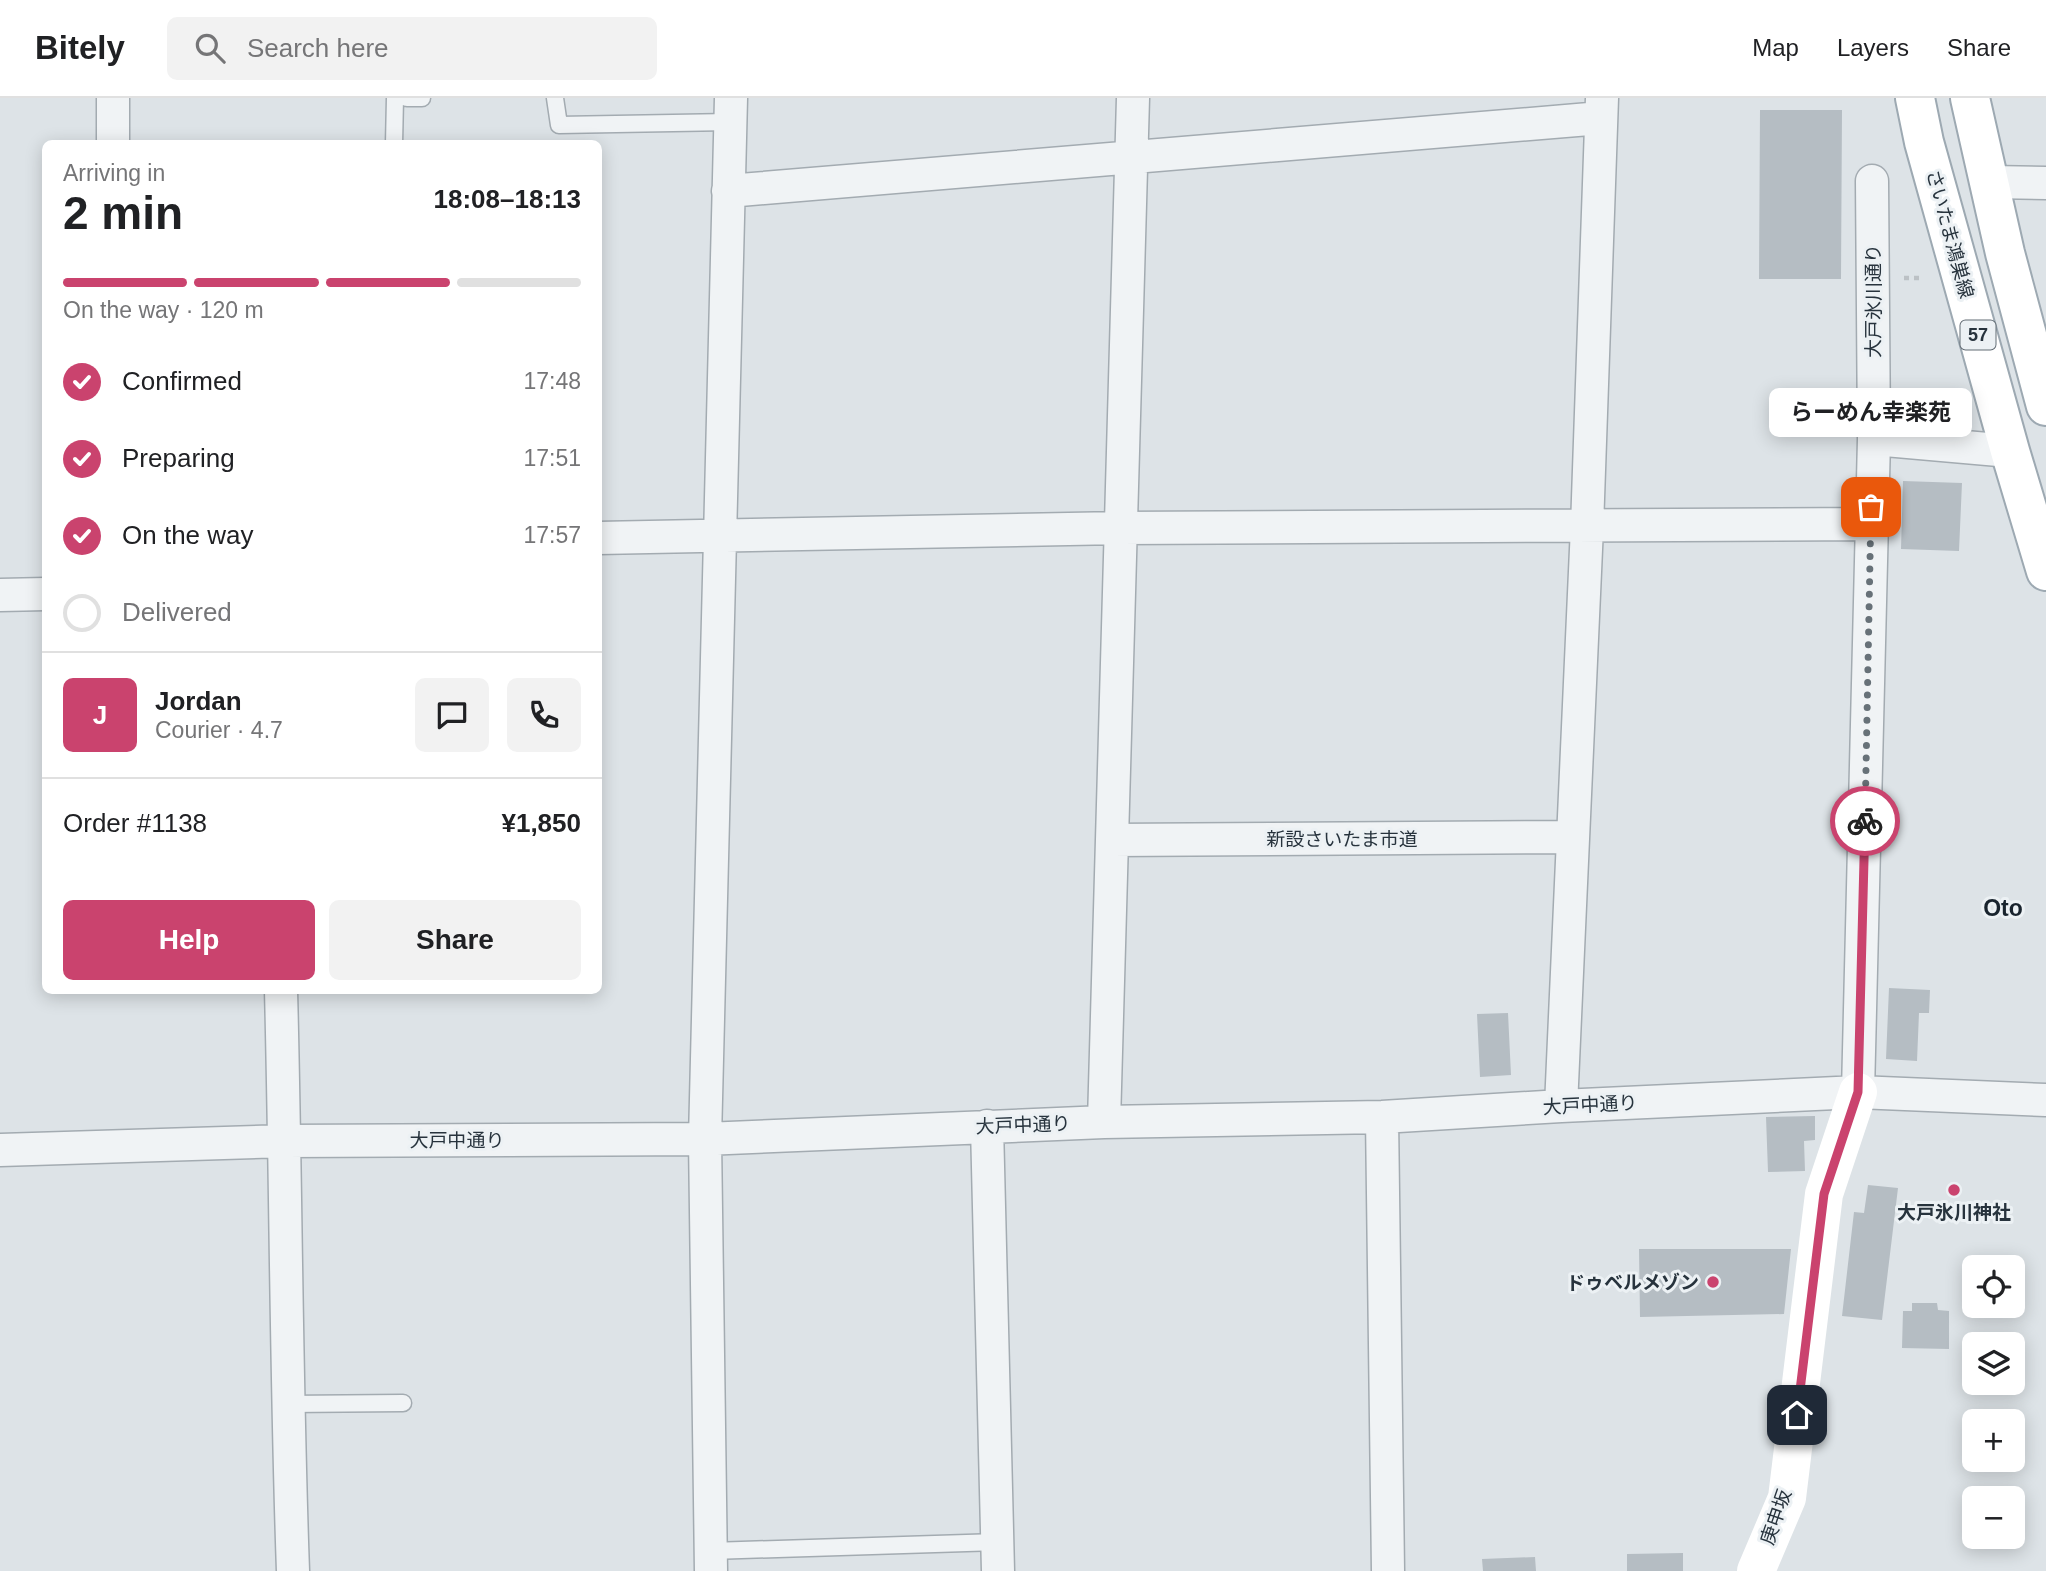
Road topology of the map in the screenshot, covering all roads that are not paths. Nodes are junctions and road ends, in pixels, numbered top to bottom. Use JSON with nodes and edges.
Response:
{"nodes":[{"id":1,"x":113,"y":98,"type":"edge"},
{"id":2,"x":395,"y":98,"type":"edge"},
{"id":3,"x":407,"y":98,"type":"edge"},
{"id":4,"x":422,"y":98,"type":"edge"},
{"id":5,"x":555,"y":98,"type":"edge"},
{"id":6,"x":1133,"y":98,"type":"edge"},
{"id":7,"x":1915,"y":98,"type":"edge"},
{"id":8,"x":1970,"y":98,"type":"edge"},
{"id":9,"x":1602,"y":108,"type":"edge"},
{"id":10,"x":730,"y":110,"type":"edge"},
{"id":11,"x":113,"y":140,"type":"edge"},
{"id":12,"x":394,"y":140,"type":"edge"},
{"id":13,"x":1132,"y":157,"type":"junction"},
{"id":14,"x":1872,"y":181,"type":"dead end"},
{"id":15,"x":1990,"y":182,"type":"junction"},
{"id":16,"x":2046,"y":183,"type":"edge"},
{"id":17,"x":728,"y":191,"type":"junction"},
{"id":18,"x":2046,"y":406,"type":"edge"},
{"id":19,"x":1874,"y":439,"type":"junction"},
{"id":20,"x":2010,"y":451,"type":"junction"},
{"id":21,"x":1870,"y":524,"type":"junction"},
{"id":22,"x":1587,"y":527,"type":"junction"},
{"id":23,"x":1121,"y":528,"type":"junction"},
{"id":24,"x":602,"y":538,"type":"edge"},
{"id":25,"x":721,"y":538,"type":"junction"},
{"id":26,"x":2046,"y":571,"type":"edge"},
{"id":27,"x":42,"y":594,"type":"edge"},
{"id":28,"x":0,"y":595,"type":"edge"},
{"id":29,"x":1572,"y":838,"type":"junction"},
{"id":30,"x":1112,"y":841,"type":"junction"},
{"id":31,"x":281,"y":994,"type":"edge"},
{"id":32,"x":1858,"y":1092,"type":"junction"},
{"id":33,"x":2046,"y":1100,"type":"edge"},
{"id":34,"x":1561,"y":1106,"type":"junction"},
{"id":35,"x":1382,"y":1117,"type":"junction"},
{"id":36,"x":1104,"y":1122,"type":"junction"},
{"id":37,"x":987,"y":1126,"type":"junction"},
{"id":38,"x":705,"y":1139,"type":"junction"},
{"id":39,"x":285,"y":1141,"type":"junction"},
{"id":40,"x":0,"y":1150,"type":"edge"},
{"id":41,"x":403,"y":1403,"type":"dead end"},
{"id":42,"x":287,"y":1404,"type":"junction"},
{"id":43,"x":998,"y":1556,"type":"edge"},
{"id":44,"x":711,"y":1561,"type":"edge"},
{"id":45,"x":293,"y":1571,"type":"edge"},
{"id":46,"x":1388,"y":1571,"type":"edge"},
{"id":47,"x":1756,"y":1571,"type":"edge"}],
"edges":[{"from":1,"to":11,"type":"street"},
{"from":2,"to":12,"type":"lane"},
{"from":3,"to":4,"type":"lane"},
{"from":5,"to":10,"type":"lane"},
{"from":6,"to":13,"type":"street"},
{"from":7,"to":20,"type":"main road","name":"さいたま鴻巣線","number":"57"},
{"from":8,"to":15,"type":"main road","number":"57"},
{"from":9,"to":13,"type":"street"},
{"from":9,"to":22,"type":"street"},
{"from":10,"to":17,"type":"street"},
{"from":13,"to":17,"type":"street"},
{"from":13,"to":23,"type":"street"},
{"from":14,"to":19,"type":"street","name":"大戸氷川通り"},
{"from":15,"to":16,"type":"street"},
{"from":15,"to":18,"type":"main road","number":"57"},
{"from":17,"to":25,"type":"street"},
{"from":19,"to":20,"type":"street"},
{"from":19,"to":21,"type":"street","name":"大戸氷川通り"},
{"from":20,"to":26,"type":"main road","name":"さいたま鴻巣線","number":"57"},
{"from":21,"to":22,"type":"street"},
{"from":21,"to":32,"type":"street","name":"大戸氷川通り"},
{"from":22,"to":23,"type":"street"},
{"from":22,"to":29,"type":"street"},
{"from":23,"to":25,"type":"street"},
{"from":23,"to":30,"type":"street"},
{"from":24,"to":25,"type":"street"},
{"from":25,"to":38,"type":"street"},
{"from":27,"to":28,"type":"street"},
{"from":29,"to":30,"type":"street","name":"新設さいたま市道"},
{"from":29,"to":34,"type":"street"},
{"from":30,"to":36,"type":"street"},
{"from":31,"to":39,"type":"street"},
{"from":32,"to":33,"type":"street","name":"大戸中通り"},
{"from":32,"to":34,"type":"street","name":"大戸中通り"},
{"from":32,"to":47,"type":"main road","name":"庚申坂"},
{"from":34,"to":35,"type":"street","name":"大戸中通り"},
{"from":35,"to":36,"type":"street","name":"大戸中通り"},
{"from":35,"to":46,"type":"street"},
{"from":36,"to":37,"type":"street","name":"大戸中通り"},
{"from":37,"to":38,"type":"street","name":"大戸中通り"},
{"from":37,"to":43,"type":"street"},
{"from":38,"to":39,"type":"street","name":"大戸中通り"},
{"from":38,"to":44,"type":"street"},
{"from":39,"to":40,"type":"street","name":"大戸中通り"},
{"from":39,"to":42,"type":"street"},
{"from":41,"to":42,"type":"lane"},
{"from":42,"to":45,"type":"street"},
{"from":43,"to":44,"type":"lane"}]}
